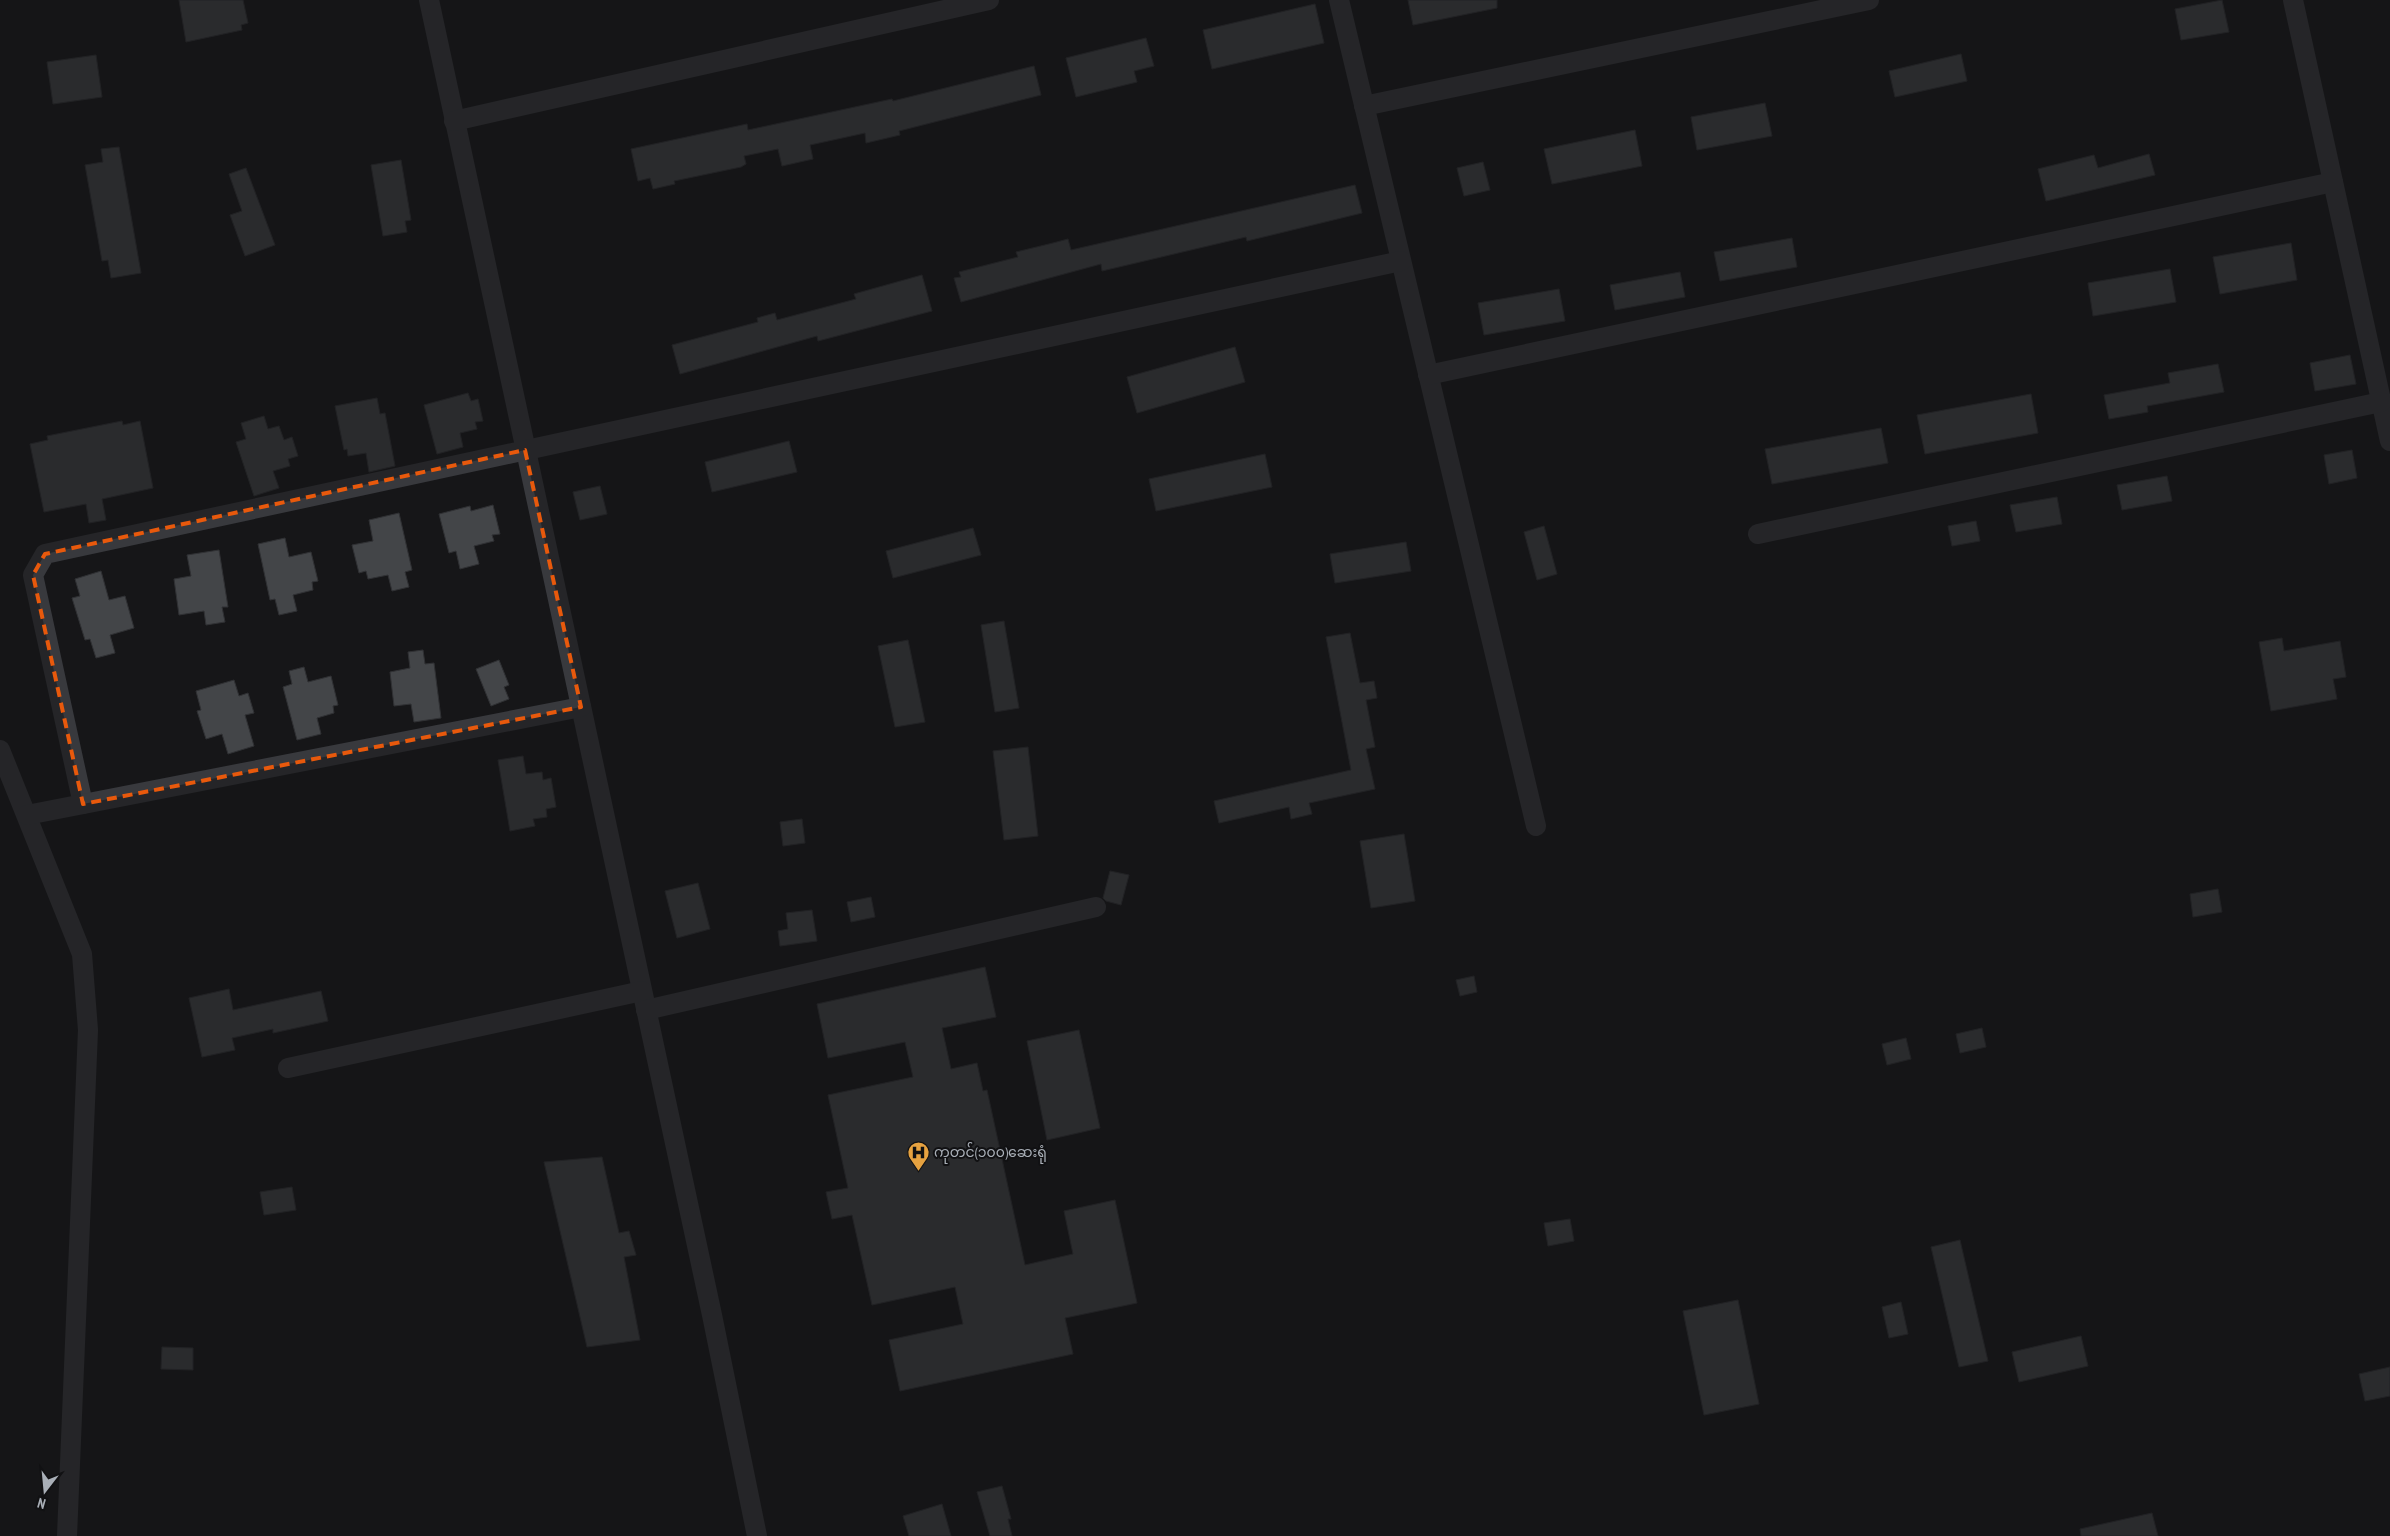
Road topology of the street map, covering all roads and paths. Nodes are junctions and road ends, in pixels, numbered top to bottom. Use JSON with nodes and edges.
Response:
{"nodes":[{"id":1,"x":429,"y":0,"type":"edge"},
{"id":2,"x":989,"y":0,"type":"edge"},
{"id":3,"x":1339,"y":0,"type":"edge"},
{"id":4,"x":1869,"y":0,"type":"edge"},
{"id":5,"x":2293,"y":0,"type":"edge"},
{"id":6,"x":1364,"y":106,"type":"junction"},
{"id":7,"x":454,"y":121,"type":"junction"},
{"id":8,"x":2333,"y":182,"type":"junction"},
{"id":9,"x":1401,"y":261,"type":"junction"},
{"id":10,"x":1428,"y":375,"type":"junction"},
{"id":11,"x":2381,"y":402,"type":"junction"},
{"id":12,"x":2390,"y":442,"type":"edge"},
{"id":13,"x":525,"y":450,"type":"junction"},
{"id":14,"x":1758,"y":534,"type":"dead end"},
{"id":15,"x":581,"y":707,"type":"junction"},
{"id":16,"x":0,"y":750,"type":"edge"},
{"id":17,"x":83,"y":804,"type":"junction"},
{"id":18,"x":26,"y":815,"type":"junction"},
{"id":19,"x":1536,"y":826,"type":"dead end"},
{"id":20,"x":1096,"y":907,"type":"dead end"},
{"id":21,"x":644,"y":1000,"type":"junction"},
{"id":22,"x":288,"y":1068,"type":"dead end"},
{"id":23,"x":66,"y":1536,"type":"edge"},
{"id":24,"x":757,"y":1536,"type":"edge"}],
"edges":[{"from":1,"to":7,"type":"street"},
{"from":2,"to":7,"type":"street"},
{"from":3,"to":6,"type":"street"},
{"from":4,"to":6,"type":"street"},
{"from":5,"to":8,"type":"street"},
{"from":6,"to":9,"type":"street"},
{"from":7,"to":13,"type":"street"},
{"from":8,"to":10,"type":"street"},
{"from":8,"to":11,"type":"street"},
{"from":9,"to":10,"type":"street"},
{"from":9,"to":13,"type":"street"},
{"from":10,"to":19,"type":"street"},
{"from":11,"to":12,"type":"street"},
{"from":11,"to":14,"type":"street"},
{"from":13,"to":15,"type":"street"},
{"from":13,"to":17,"type":"street"},
{"from":15,"to":17,"type":"street"},
{"from":15,"to":21,"type":"street"},
{"from":16,"to":18,"type":"street"},
{"from":17,"to":18,"type":"street"},
{"from":18,"to":23,"type":"street"},
{"from":20,"to":21,"type":"street"},
{"from":21,"to":22,"type":"street"},
{"from":21,"to":24,"type":"street"}]}
